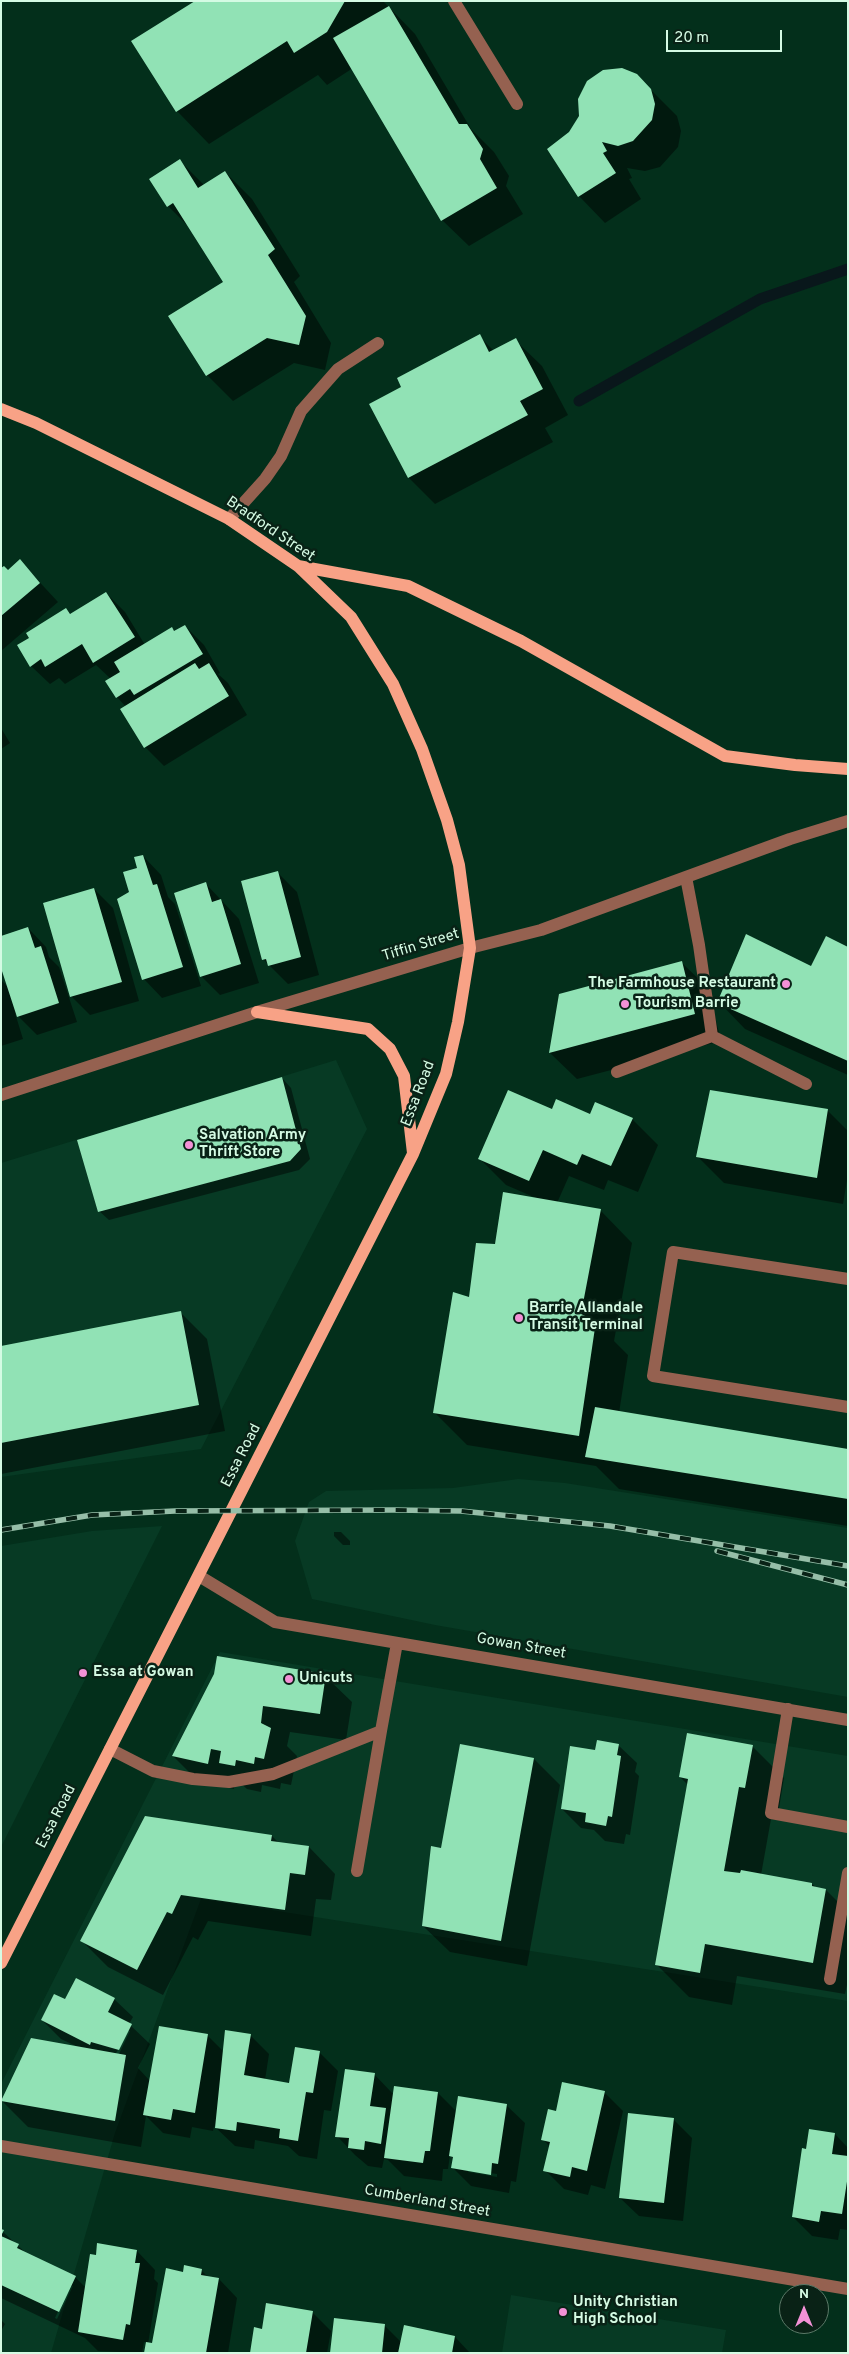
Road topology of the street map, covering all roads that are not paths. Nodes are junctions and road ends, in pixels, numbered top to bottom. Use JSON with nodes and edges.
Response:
{"nodes":[{"id":1,"x":454,"y":1,"type":"edge"},
{"id":2,"x":517,"y":104,"type":"dead end"},
{"id":3,"x":378,"y":343,"type":"dead end"},
{"id":4,"x":1,"y":408,"type":"edge"},
{"id":5,"x":229,"y":518,"type":"junction"},
{"id":6,"x":298,"y":566,"type":"junction"},
{"id":7,"x":848,"y":769,"type":"edge"},
{"id":8,"x":848,"y":822,"type":"edge"},
{"id":9,"x":686,"y":877,"type":"junction"},
{"id":10,"x":470,"y":948,"type":"junction"},
{"id":11,"x":257,"y":1012,"type":"junction"},
{"id":12,"x":712,"y":1036,"type":"junction"},
{"id":13,"x":617,"y":1072,"type":"dead end"},
{"id":14,"x":806,"y":1084,"type":"dead end"},
{"id":15,"x":1,"y":1095,"type":"edge"},
{"id":16,"x":413,"y":1154,"type":"junction"},
{"id":17,"x":848,"y":1279,"type":"edge"},
{"id":18,"x":848,"y":1407,"type":"edge"},
{"id":19,"x":200,"y":1576,"type":"junction"},
{"id":20,"x":397,"y":1643,"type":"junction"},
{"id":21,"x":788,"y":1709,"type":"junction"},
{"id":22,"x":848,"y":1720,"type":"edge"},
{"id":23,"x":381,"y":1731,"type":"junction"},
{"id":24,"x":110,"y":1749,"type":"junction"},
{"id":25,"x":848,"y":1828,"type":"edge"},
{"id":26,"x":357,"y":1871,"type":"dead end"},
{"id":27,"x":848,"y":1874,"type":"edge"},
{"id":28,"x":1,"y":1964,"type":"edge"},
{"id":29,"x":830,"y":1979,"type":"dead end"},
{"id":30,"x":1,"y":2146,"type":"edge"},
{"id":31,"x":848,"y":2289,"type":"edge"}],
"edges":[{"from":1,"to":2,"type":"street"},
{"from":3,"to":5,"type":"street"},
{"from":4,"to":5,"type":"main road","name":"Bradford Street"},
{"from":5,"to":6,"type":"main road","name":"Bradford Street"},
{"from":6,"to":7,"type":"main road"},
{"from":6,"to":10,"type":"main road","name":"Bradford Street"},
{"from":8,"to":9,"type":"street","name":"Tiffin Street"},
{"from":9,"to":10,"type":"street","name":"Tiffin Street"},
{"from":9,"to":12,"type":"street"},
{"from":10,"to":11,"type":"street","name":"Tiffin Street"},
{"from":10,"to":16,"type":"main road","name":"Essa Road"},
{"from":11,"to":15,"type":"street","name":"Tiffin Street"},
{"from":11,"to":16,"type":"main road"},
{"from":12,"to":13,"type":"street"},
{"from":12,"to":14,"type":"street"},
{"from":16,"to":19,"type":"main road","name":"Essa Road"},
{"from":17,"to":18,"type":"street"},
{"from":19,"to":20,"type":"street","name":"Gowan Street"},
{"from":19,"to":24,"type":"main road","name":"Essa Road"},
{"from":20,"to":21,"type":"street","name":"Gowan Street"},
{"from":20,"to":23,"type":"street"},
{"from":21,"to":22,"type":"street","name":"Gowan Street"},
{"from":21,"to":25,"type":"street"},
{"from":23,"to":24,"type":"street"},
{"from":23,"to":26,"type":"street"},
{"from":24,"to":28,"type":"main road","name":"Essa Road"},
{"from":27,"to":29,"type":"street"},
{"from":30,"to":31,"type":"street","name":"Cumberland Street"}]}
